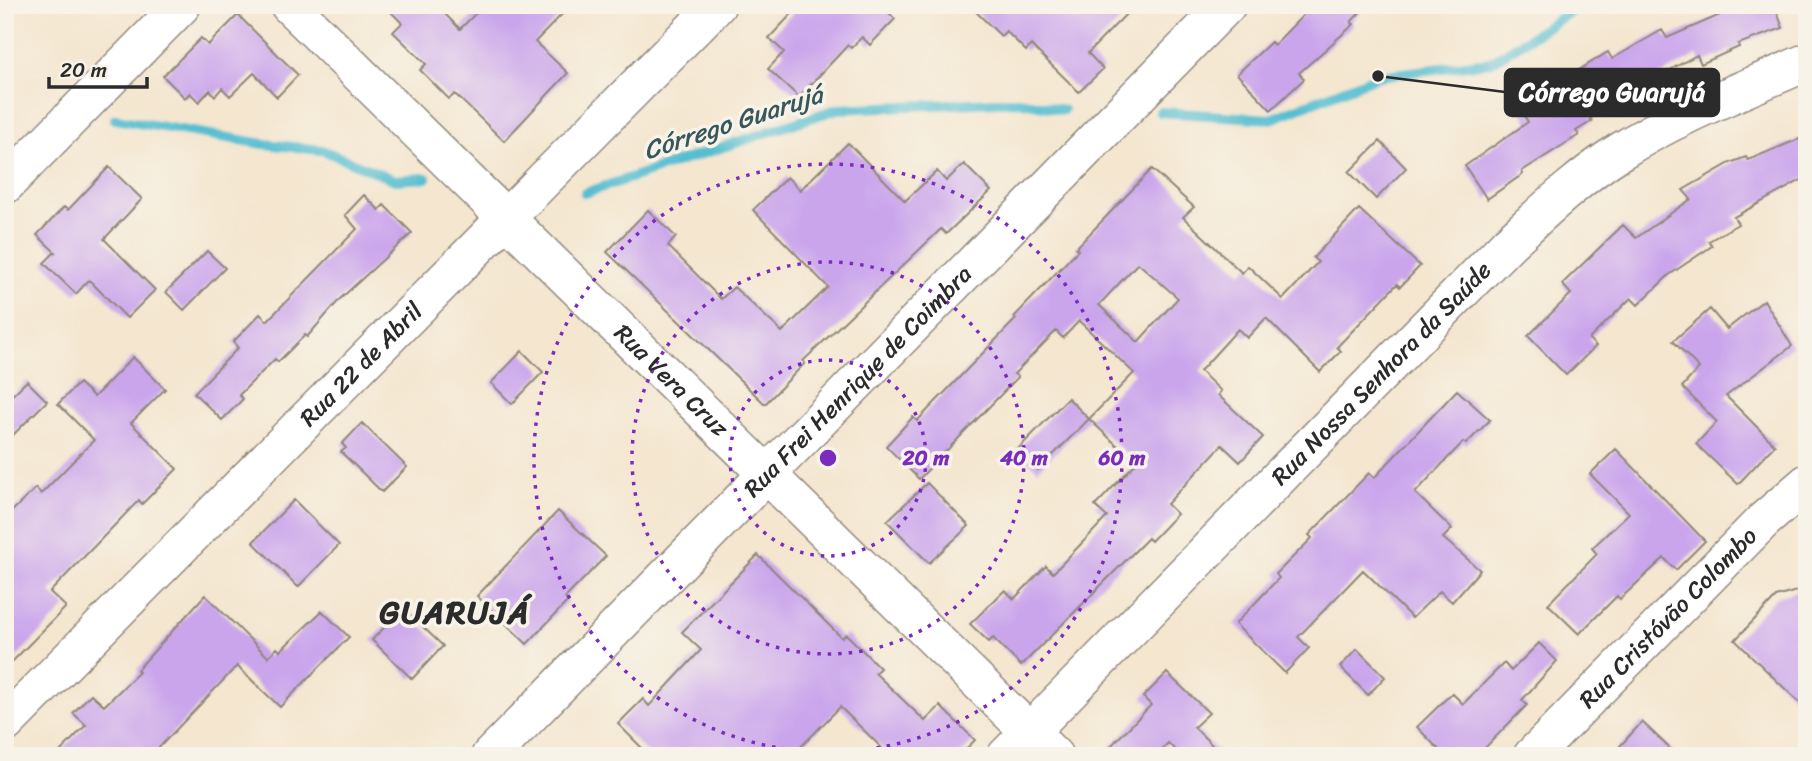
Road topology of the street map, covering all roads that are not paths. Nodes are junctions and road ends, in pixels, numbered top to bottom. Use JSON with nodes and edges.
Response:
{"nodes":[{"id":1,"x":182,"y":5,"type":"edge"},
{"id":2,"x":289,"y":5,"type":"edge"},
{"id":3,"x":717,"y":5,"type":"edge"},
{"id":4,"x":1227,"y":5,"type":"edge"},
{"id":5,"x":1807,"y":62,"type":"edge"},
{"id":6,"x":5,"y":185,"type":"edge"},
{"id":7,"x":506,"y":218,"type":"junction"},
{"id":8,"x":767,"y":474,"type":"junction"},
{"id":9,"x":1807,"y":483,"type":"edge"},
{"id":10,"x":5,"y":724,"type":"edge"},
{"id":11,"x":1030,"y":748,"type":"edge"},
{"id":12,"x":490,"y":756,"type":"edge"},
{"id":13,"x":1532,"y":756,"type":"edge"}],
"edges":[{"from":1,"to":6,"type":"street"},
{"from":2,"to":7,"type":"street","name":"Rua Vera Cruz"},
{"from":3,"to":7,"type":"street","name":"Rua 22 de Abril"},
{"from":4,"to":8,"type":"street","name":"Rua Frei Henrique de Coimbra"},
{"from":5,"to":11,"type":"street","name":"Rua Nossa Senhora da Saúde"},
{"from":7,"to":8,"type":"street","name":"Rua Vera Cruz"},
{"from":7,"to":10,"type":"street","name":"Rua 22 de Abril"},
{"from":8,"to":11,"type":"street","name":"Rua Vera Cruz"},
{"from":8,"to":12,"type":"street","name":"Rua Frei Henrique de Coimbra"},
{"from":9,"to":13,"type":"street","name":"Rua Cristóvão Colombo"}]}
